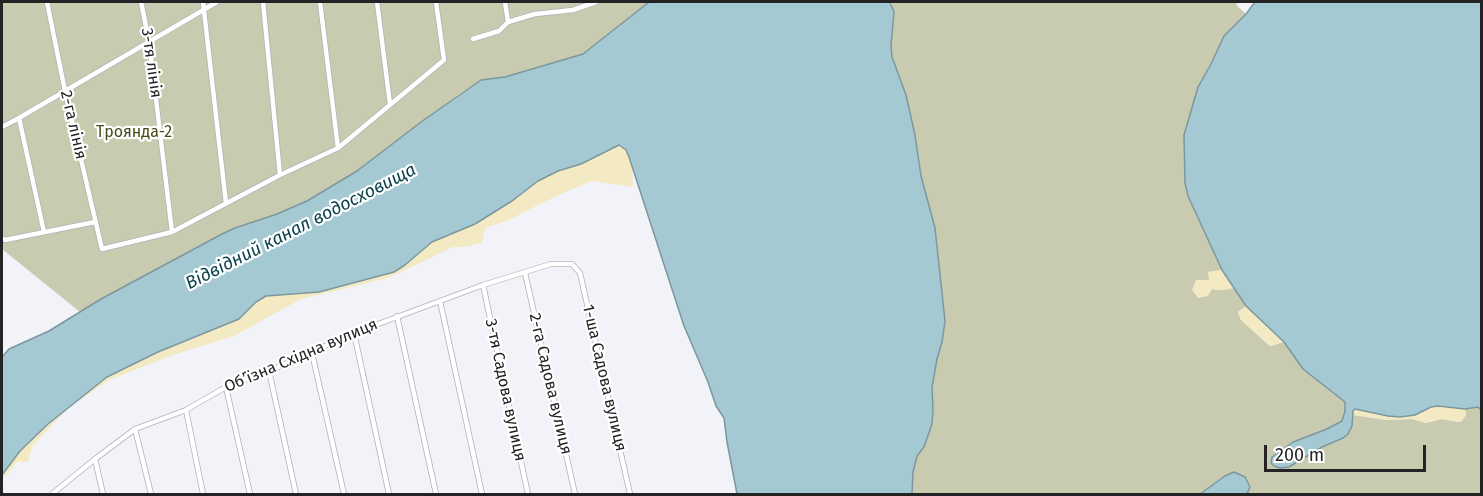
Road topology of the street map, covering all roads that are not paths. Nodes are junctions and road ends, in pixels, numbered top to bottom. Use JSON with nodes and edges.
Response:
{"nodes":[{"id":1,"x":46,"y":2,"type":"edge"},
{"id":2,"x":141,"y":2,"type":"edge"},
{"id":3,"x":203,"y":2,"type":"edge"},
{"id":4,"x":218,"y":2,"type":"edge"},
{"id":5,"x":263,"y":2,"type":"edge"},
{"id":6,"x":320,"y":2,"type":"edge"},
{"id":7,"x":377,"y":2,"type":"edge"},
{"id":8,"x":436,"y":2,"type":"edge"},
{"id":9,"x":505,"y":2,"type":"edge"},
{"id":10,"x":572,"y":2,"type":"edge"},
{"id":11,"x":596,"y":2,"type":"edge"},
{"id":12,"x":205,"y":9,"type":"junction"},
{"id":13,"x":573,"y":10,"type":"junction"},
{"id":14,"x":508,"y":22,"type":"junction"},
{"id":15,"x":473,"y":39,"type":"dead end"},
{"id":16,"x":150,"y":41,"type":"junction"},
{"id":17,"x":65,"y":91,"type":"junction"},
{"id":18,"x":390,"y":104,"type":"junction"},
{"id":19,"x":19,"y":118,"type":"junction"},
{"id":20,"x":2,"y":127,"type":"edge"},
{"id":21,"x":338,"y":148,"type":"junction"},
{"id":22,"x":280,"y":175,"type":"junction"},
{"id":23,"x":226,"y":203,"type":"junction"},
{"id":24,"x":95,"y":222,"type":"junction"},
{"id":25,"x":44,"y":232,"type":"junction"},
{"id":26,"x":172,"y":232,"type":"junction"},
{"id":27,"x":2,"y":238,"type":"edge"},
{"id":28,"x":572,"y":264,"type":"joint"},
{"id":29,"x":525,"y":273,"type":"junction"},
{"id":30,"x":483,"y":285,"type":"junction"},
{"id":31,"x":440,"y":301,"type":"junction"},
{"id":32,"x":397,"y":316,"type":"junction"},
{"id":33,"x":354,"y":333,"type":"junction"},
{"id":34,"x":312,"y":353,"type":"junction"},
{"id":35,"x":269,"y":371,"type":"junction"},
{"id":36,"x":226,"y":387,"type":"junction"},
{"id":37,"x":186,"y":410,"type":"junction"},
{"id":38,"x":135,"y":429,"type":"junction"},
{"id":39,"x":95,"y":459,"type":"junction"},
{"id":40,"x":54,"y":494,"type":"edge"},
{"id":41,"x":103,"y":495,"type":"edge"},
{"id":42,"x":151,"y":495,"type":"edge"},
{"id":43,"x":203,"y":495,"type":"edge"},
{"id":44,"x":250,"y":495,"type":"edge"},
{"id":45,"x":296,"y":495,"type":"edge"},
{"id":46,"x":344,"y":495,"type":"edge"},
{"id":47,"x":389,"y":495,"type":"edge"},
{"id":48,"x":436,"y":495,"type":"edge"},
{"id":49,"x":482,"y":495,"type":"edge"},
{"id":50,"x":528,"y":495,"type":"edge"},
{"id":51,"x":575,"y":495,"type":"edge"},
{"id":52,"x":630,"y":495,"type":"edge"}],
"edges":[{"from":1,"to":17,"type":"street","name":"2-га лінія"},
{"from":2,"to":16,"type":"street","name":"3-тя лінія"},
{"from":3,"to":12,"type":"street"},
{"from":4,"to":12,"type":"street"},
{"from":5,"to":22,"type":"street"},
{"from":6,"to":21,"type":"street"},
{"from":7,"to":18,"type":"street"},
{"from":8,"to":18,"type":"street"},
{"from":9,"to":14,"type":"street"},
{"from":10,"to":13,"type":"street"},
{"from":11,"to":13,"type":"street"},
{"from":12,"to":16,"type":"street"},
{"from":12,"to":23,"type":"street"},
{"from":13,"to":14,"type":"street"},
{"from":14,"to":15,"type":"street"},
{"from":16,"to":17,"type":"street"},
{"from":16,"to":26,"type":"street","name":"3-тя лінія"},
{"from":17,"to":19,"type":"street"},
{"from":17,"to":24,"type":"street","name":"2-га лінія"},
{"from":18,"to":21,"type":"street"},
{"from":19,"to":20,"type":"street"},
{"from":19,"to":25,"type":"street"},
{"from":21,"to":22,"type":"street"},
{"from":22,"to":23,"type":"street"},
{"from":23,"to":26,"type":"street"},
{"from":24,"to":25,"type":"street"},
{"from":24,"to":26,"type":"street","name":"2-га лінія"},
{"from":25,"to":27,"type":"street"},
{"from":28,"to":29,"type":"street","name":"Обʼїзна Східна вулиця"},
{"from":28,"to":52,"type":"street","name":"1-ша Садова вулиця"},
{"from":29,"to":30,"type":"street","name":"Обʼїзна Східна вулиця"},
{"from":29,"to":51,"type":"street","name":"2-га Садова вулиця"},
{"from":30,"to":31,"type":"street","name":"Обʼїзна Східна вулиця"},
{"from":30,"to":50,"type":"street","name":"3-тя Садова вулиця"},
{"from":31,"to":32,"type":"street","name":"Обʼїзна Східна вулиця"},
{"from":31,"to":49,"type":"street"},
{"from":32,"to":33,"type":"street","name":"Обʼїзна Східна вулиця"},
{"from":32,"to":48,"type":"street"},
{"from":33,"to":34,"type":"street","name":"Обʼїзна Східна вулиця"},
{"from":33,"to":47,"type":"street"},
{"from":34,"to":35,"type":"street","name":"Обʼїзна Східна вулиця"},
{"from":34,"to":46,"type":"street"},
{"from":35,"to":36,"type":"street","name":"Обʼїзна Східна вулиця"},
{"from":35,"to":45,"type":"street"},
{"from":36,"to":37,"type":"street","name":"Обʼїзна Східна вулиця"},
{"from":36,"to":44,"type":"street"},
{"from":37,"to":38,"type":"street","name":"Обʼїзна Східна вулиця"},
{"from":37,"to":43,"type":"street"},
{"from":38,"to":39,"type":"street","name":"Обʼїзна Східна вулиця"},
{"from":38,"to":42,"type":"street"},
{"from":39,"to":40,"type":"street","name":"Обʼїзна Східна вулиця"},
{"from":39,"to":41,"type":"street"}]}
